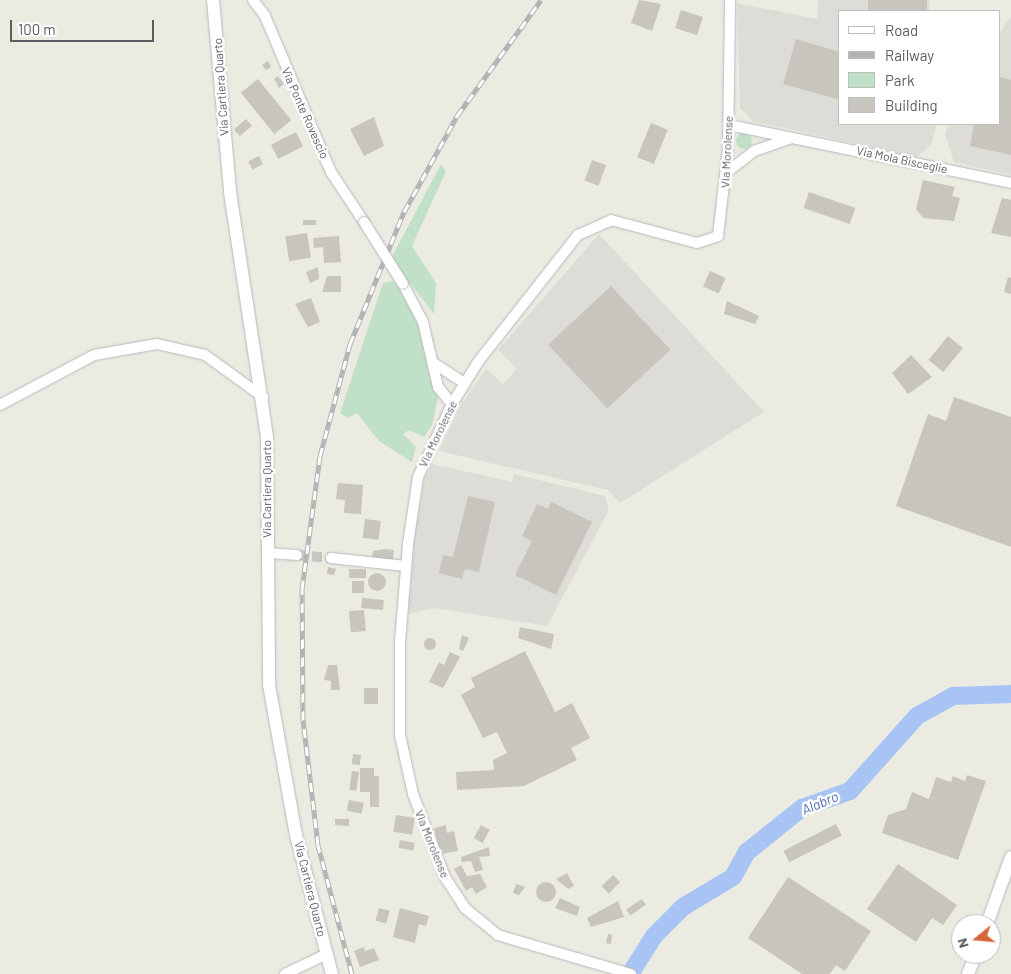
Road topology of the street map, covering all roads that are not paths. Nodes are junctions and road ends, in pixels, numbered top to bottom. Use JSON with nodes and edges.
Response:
{"nodes":[{"id":1,"x":213,"y":0,"type":"edge"},
{"id":2,"x":253,"y":0,"type":"edge"},
{"id":3,"x":730,"y":0,"type":"edge"},
{"id":4,"x":729,"y":125,"type":"junction"},
{"id":5,"x":792,"y":138,"type":"junction"},
{"id":6,"x":726,"y":173,"type":"junction"},
{"id":7,"x":1011,"y":183,"type":"edge"},
{"id":8,"x":435,"y":364,"type":"junction"},
{"id":9,"x":464,"y":383,"type":"junction"},
{"id":10,"x":263,"y":397,"type":"junction"},
{"id":11,"x":452,"y":404,"type":"junction"},
{"id":12,"x":0,"y":405,"type":"edge"},
{"id":13,"x":267,"y":553,"type":"junction"},
{"id":14,"x":297,"y":555,"type":"tunnel mouth"},
{"id":15,"x":331,"y":558,"type":"tunnel mouth"},
{"id":16,"x":406,"y":566,"type":"junction"},
{"id":17,"x":1011,"y":857,"type":"edge"},
{"id":18,"x":991,"y":914,"type":"edge"},
{"id":19,"x":327,"y":954,"type":"junction"},
{"id":20,"x":285,"y":974,"type":"edge"},
{"id":21,"x":332,"y":974,"type":"edge"},
{"id":22,"x":631,"y":974,"type":"edge"}],
"edges":[{"from":1,"to":10,"type":"street","name":"Via Cartiera Quarto"},
{"from":2,"to":8,"type":"street","name":"Via Ponte Rovescio","bridge":true},
{"from":3,"to":4,"type":"street","name":"Via Morolense"},
{"from":4,"to":5,"type":"street","name":"Via Mola Bisceglie"},
{"from":4,"to":6,"type":"street","name":"Via Morolense"},
{"from":5,"to":6,"type":"street"},
{"from":5,"to":7,"type":"street","name":"Via Mola Bisceglie"},
{"from":6,"to":9,"type":"street","name":"Via Morolense"},
{"from":8,"to":9,"type":"street"},
{"from":8,"to":11,"type":"street"},
{"from":9,"to":11,"type":"street","name":"Via Morolense"},
{"from":10,"to":12,"type":"street"},
{"from":10,"to":13,"type":"street","name":"Via Cartiera Quarto"},
{"from":11,"to":16,"type":"street","name":"Via Morolense"},
{"from":13,"to":14,"type":"street"},
{"from":13,"to":19,"type":"street","name":"Via Cartiera Quarto"},
{"from":15,"to":16,"type":"street"},
{"from":16,"to":22,"type":"street","name":"Via Morolense"},
{"from":17,"to":18,"type":"street"},
{"from":19,"to":20,"type":"street"},
{"from":19,"to":21,"type":"street","name":"Via Cartiera Quarto"}]}
